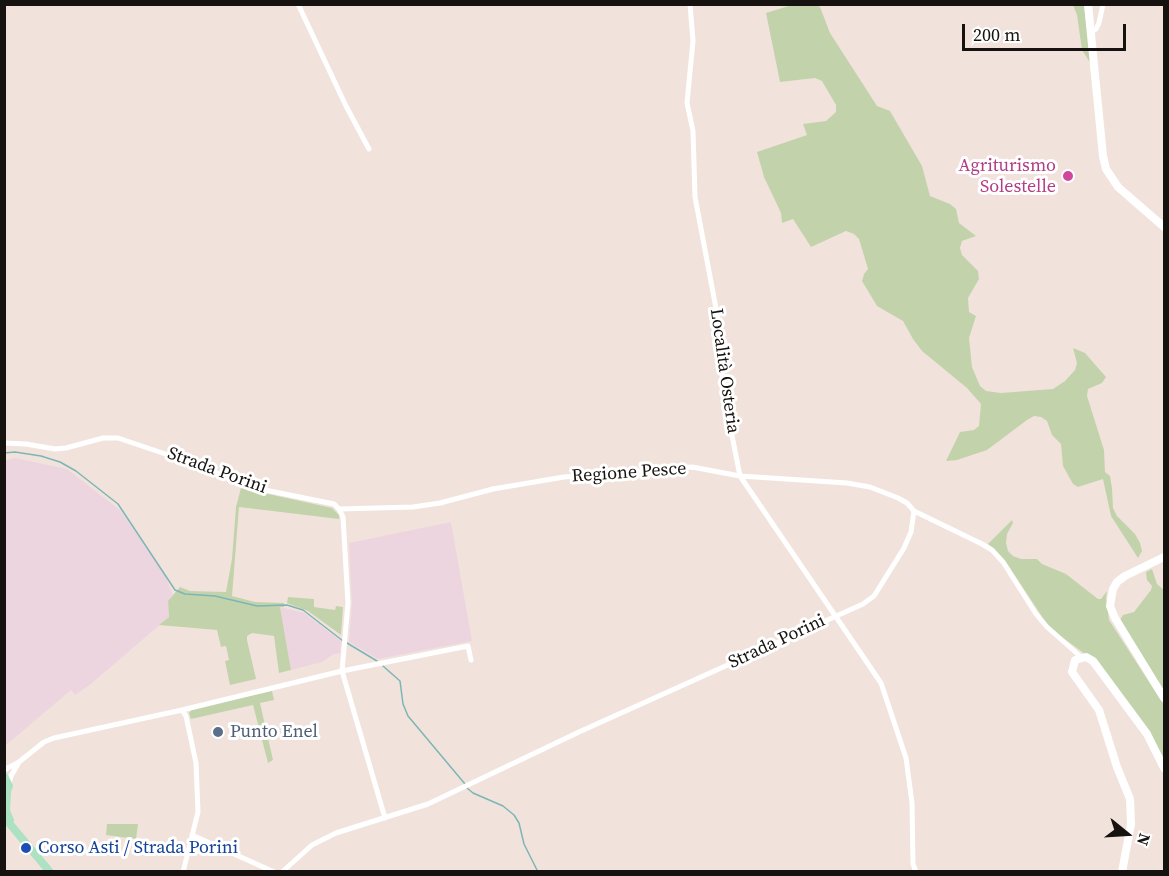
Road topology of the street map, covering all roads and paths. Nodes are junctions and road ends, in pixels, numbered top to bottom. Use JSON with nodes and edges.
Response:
{"nodes":[{"id":1,"x":298,"y":4,"type":"edge"},
{"id":2,"x":690,"y":4,"type":"edge"},
{"id":3,"x":1088,"y":4,"type":"edge"},
{"id":4,"x":1102,"y":4,"type":"edge"},
{"id":5,"x":1090,"y":33,"type":"junction"},
{"id":6,"x":369,"y":149,"type":"dead end"},
{"id":7,"x":1164,"y":227,"type":"edge"},
{"id":8,"x":4,"y":443,"type":"edge"},
{"id":9,"x":740,"y":476,"type":"junction"},
{"id":10,"x":339,"y":509,"type":"junction"},
{"id":11,"x":914,"y":511,"type":"junction"},
{"id":12,"x":1164,"y":557,"type":"edge"},
{"id":13,"x":835,"y":615,"type":"junction"},
{"id":14,"x":1081,"y":657,"type":"junction"},
{"id":15,"x":471,"y":660,"type":"dead end"},
{"id":16,"x":342,"y":670,"type":"junction"},
{"id":17,"x":1164,"y":698,"type":"edge"},
{"id":18,"x":182,"y":710,"type":"junction"},
{"id":19,"x":19,"y":762,"type":"junction"},
{"id":20,"x":1164,"y":768,"type":"edge"},
{"id":21,"x":4,"y":770,"type":"edge"},
{"id":22,"x":6,"y":787,"type":"edge"},
{"id":23,"x":4,"y":817,"type":"edge"},
{"id":24,"x":385,"y":818,"type":"junction"},
{"id":25,"x":15,"y":828,"type":"junction"},
{"id":26,"x":192,"y":835,"type":"junction"},
{"id":27,"x":50,"y":872,"type":"edge"},
{"id":28,"x":183,"y":872,"type":"edge"},
{"id":29,"x":274,"y":872,"type":"edge"},
{"id":30,"x":282,"y":872,"type":"edge"},
{"id":31,"x":916,"y":872,"type":"edge"},
{"id":32,"x":1122,"y":872,"type":"edge"}],
"edges":[{"from":1,"to":6,"type":"street"},
{"from":2,"to":9,"type":"street","name":"Località Osteria"},
{"from":3,"to":5,"type":"street"},
{"from":4,"to":5,"type":"street"},
{"from":5,"to":7,"type":"street"},
{"from":8,"to":10,"type":"street","name":"Strada Porini"},
{"from":9,"to":10,"type":"street","name":"Regione Pesce"},
{"from":9,"to":11,"type":"street","name":"Regione Pesce"},
{"from":9,"to":13,"type":"street","name":"Località Osteria"},
{"from":10,"to":16,"type":"street"},
{"from":11,"to":13,"type":"street","name":"Strada Porini"},
{"from":11,"to":14,"type":"street"},
{"from":12,"to":17,"type":"street"},
{"from":13,"to":24,"type":"street","name":"Strada Porini"},
{"from":13,"to":31,"type":"street","name":"Località Osteria"},
{"from":14,"to":20,"type":"street"},
{"from":14,"to":32,"type":"street"},
{"from":15,"to":16,"type":"street"},
{"from":16,"to":18,"type":"street"},
{"from":16,"to":24,"type":"street"},
{"from":18,"to":19,"type":"street"},
{"from":18,"to":26,"type":"street"},
{"from":19,"to":21,"type":"street"},
{"from":19,"to":22,"type":"street"},
{"from":22,"to":25,"type":"main road"},
{"from":23,"to":25,"type":"main road"},
{"from":24,"to":30,"type":"street","name":"Strada Porini"},
{"from":25,"to":27,"type":"main road"},
{"from":26,"to":28,"type":"street"},
{"from":26,"to":29,"type":"street"}]}
